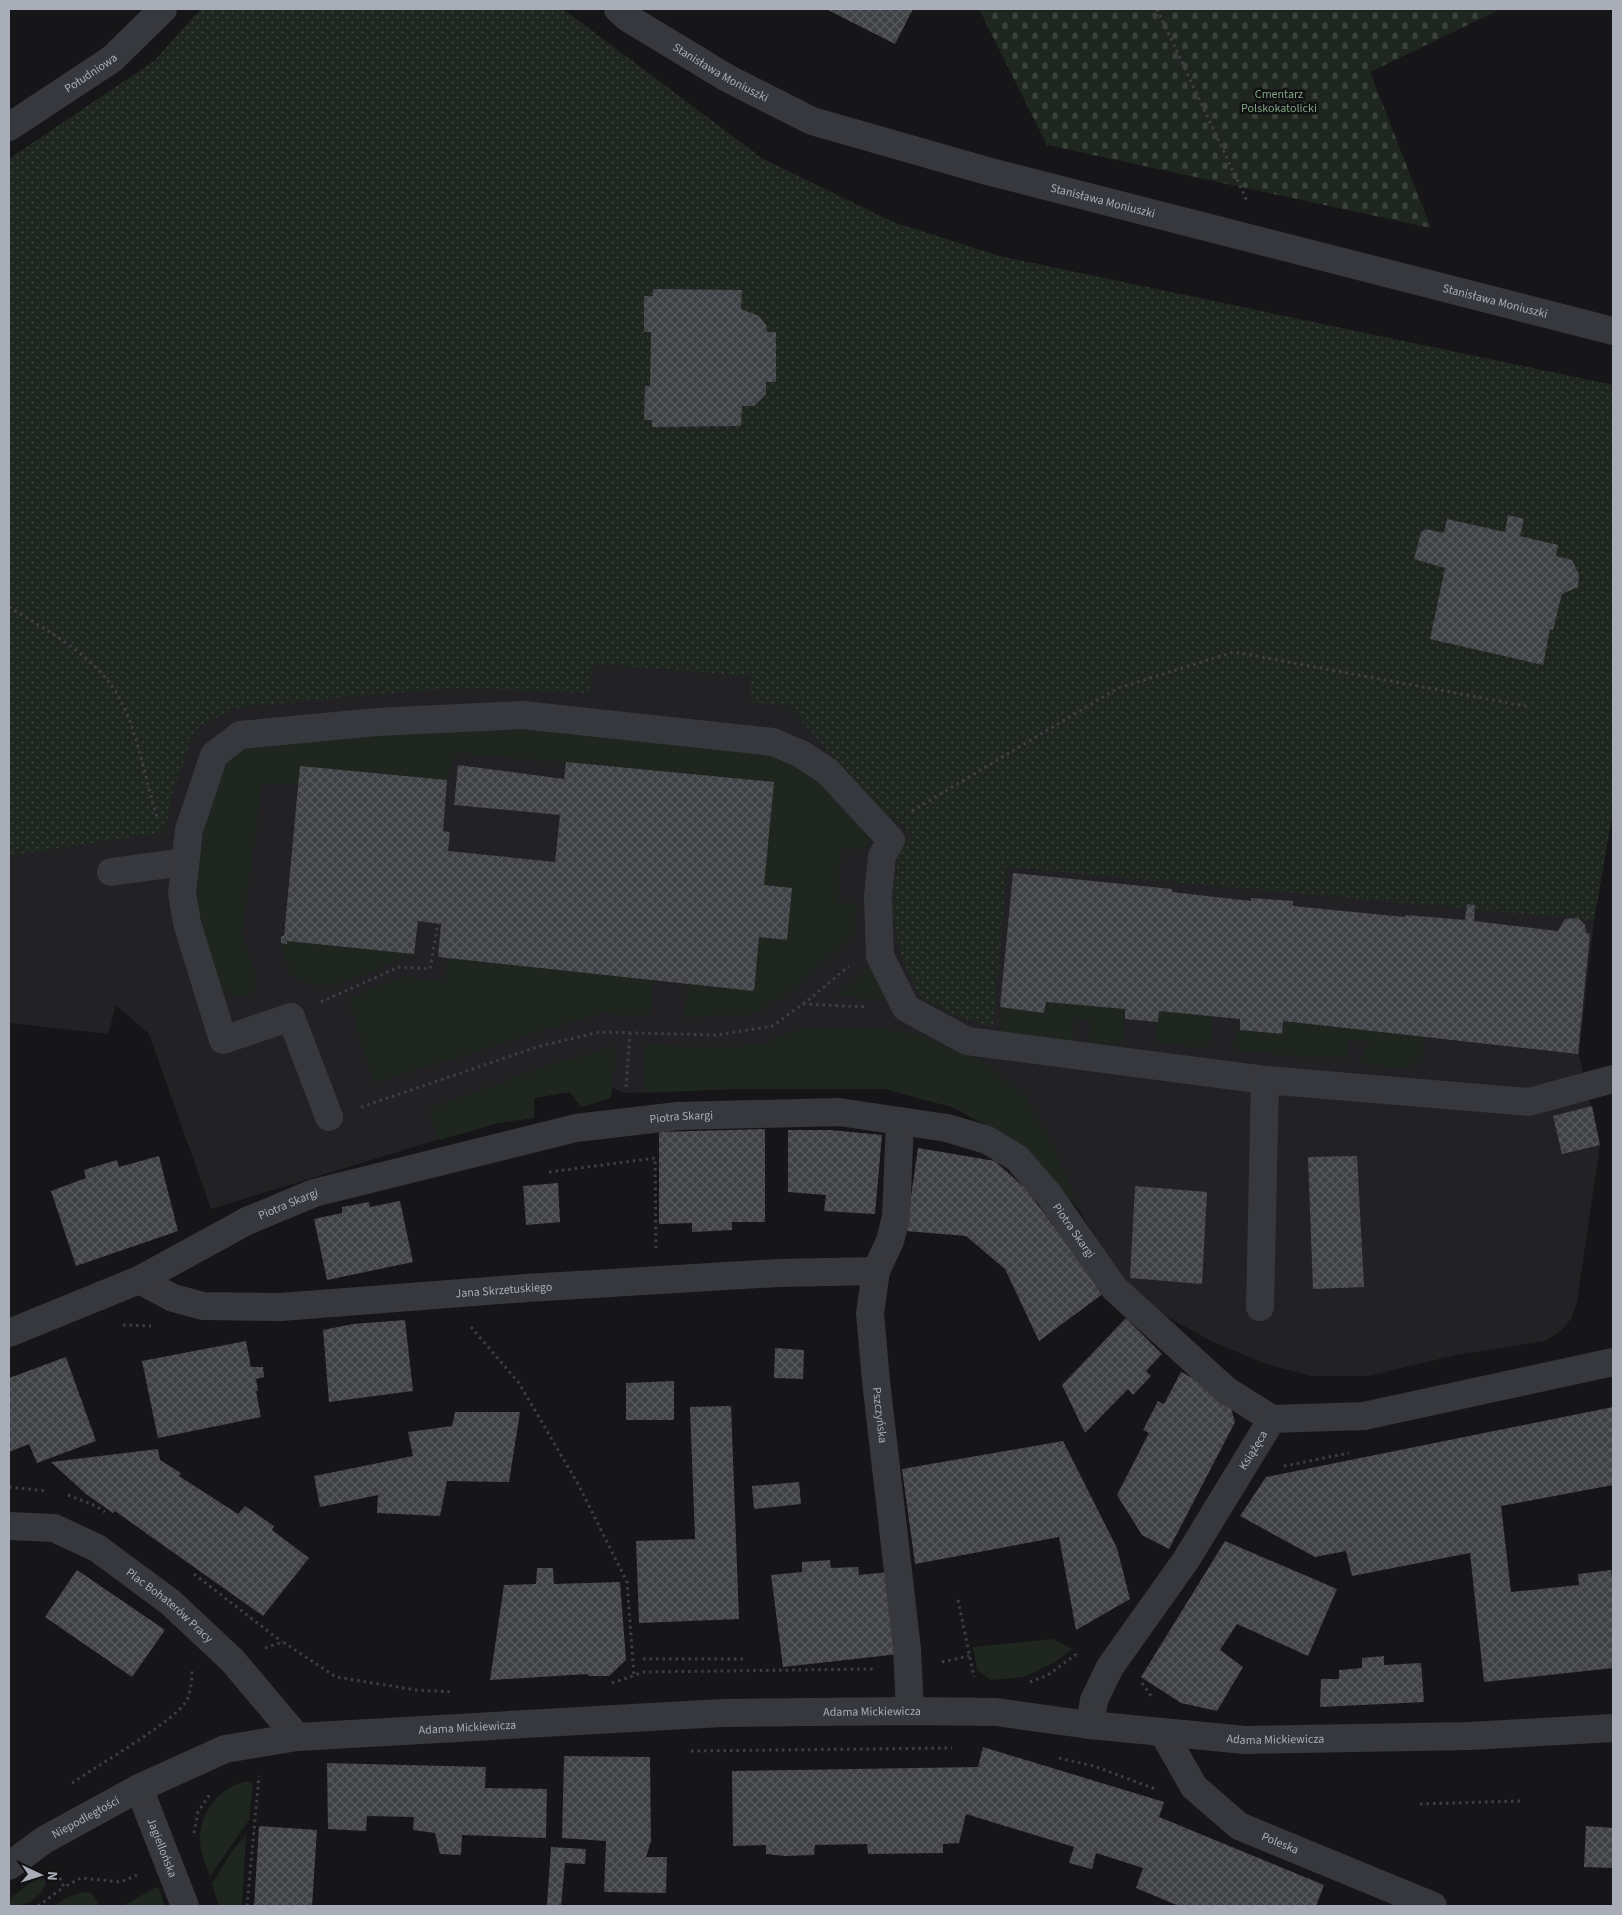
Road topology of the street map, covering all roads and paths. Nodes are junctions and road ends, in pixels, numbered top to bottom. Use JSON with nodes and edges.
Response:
{"nodes":[{"id":1,"x":163,"y":9,"type":"edge"},
{"id":2,"x":618,"y":9,"type":"edge"},
{"id":3,"x":1157,"y":9,"type":"edge"},
{"id":4,"x":9,"y":127,"type":"edge"},
{"id":5,"x":1267,"y":242,"type":"junction"},
{"id":6,"x":1613,"y":331,"type":"edge"},
{"id":7,"x":1526,"y":706,"type":"dead end"},
{"id":8,"x":891,"y":840,"type":"junction"},
{"id":9,"x":184,"y":862,"type":"junction"},
{"id":10,"x":111,"y":872,"type":"dead end"},
{"id":11,"x":438,"y":923,"type":"dead end"},
{"id":12,"x":879,"y":940,"type":"junction"},
{"id":13,"x":802,"y":1004,"type":"junction"},
{"id":14,"x":908,"y":1009,"type":"junction"},
{"id":15,"x":291,"y":1017,"type":"junction"},
{"id":16,"x":630,"y":1033,"type":"junction"},
{"id":17,"x":1613,"y":1079,"type":"edge"},
{"id":18,"x":1265,"y":1080,"type":"junction"},
{"id":19,"x":625,"y":1093,"type":"dead end"},
{"id":20,"x":329,"y":1117,"type":"joint"},
{"id":21,"x":900,"y":1121,"type":"junction"},
{"id":22,"x":541,"y":1174,"type":"dead end"},
{"id":23,"x":656,"y":1250,"type":"dead end"},
{"id":24,"x":876,"y":1271,"type":"junction"},
{"id":25,"x":139,"y":1280,"type":"junction"},
{"id":26,"x":1260,"y":1307,"type":"dead end"},
{"id":27,"x":467,"y":1324,"type":"dead end"},
{"id":28,"x":9,"y":1333,"type":"edge"},
{"id":29,"x":1613,"y":1362,"type":"edge"},
{"id":30,"x":1272,"y":1419,"type":"junction"},
{"id":31,"x":1352,"y":1452,"type":"dead end"},
{"id":32,"x":1274,"y":1468,"type":"dead end"},
{"id":33,"x":9,"y":1526,"type":"edge"},
{"id":34,"x":958,"y":1600,"type":"dead end"},
{"id":35,"x":969,"y":1656,"type":"junction"},
{"id":36,"x":643,"y":1659,"type":"dead end"},
{"id":37,"x":744,"y":1659,"type":"dead end"},
{"id":38,"x":1110,"y":1667,"type":"junction"},
{"id":39,"x":908,"y":1668,"type":"junction"},
{"id":40,"x":634,"y":1676,"type":"junction"},
{"id":41,"x":977,"y":1679,"type":"dead end"},
{"id":42,"x":1028,"y":1682,"type":"dead end"},
{"id":43,"x":602,"y":1684,"type":"dead end"},
{"id":44,"x":1153,"y":1698,"type":"dead end"},
{"id":45,"x":910,"y":1711,"type":"junction"},
{"id":46,"x":1090,"y":1725,"type":"junction"},
{"id":47,"x":1613,"y":1728,"type":"edge"},
{"id":48,"x":1164,"y":1734,"type":"junction"},
{"id":49,"x":297,"y":1737,"type":"junction"},
{"id":50,"x":955,"y":1747,"type":"dead end"},
{"id":51,"x":684,"y":1751,"type":"dead end"},
{"id":52,"x":1057,"y":1757,"type":"dead end"},
{"id":53,"x":250,"y":1775,"type":"dead end"},
{"id":54,"x":139,"y":1788,"type":"junction"},
{"id":55,"x":212,"y":1791,"type":"dead end"},
{"id":56,"x":1160,"y":1792,"type":"dead end"},
{"id":57,"x":1520,"y":1802,"type":"dead end"},
{"id":58,"x":1420,"y":1804,"type":"dead end"},
{"id":59,"x":193,"y":1837,"type":"dead end"},
{"id":60,"x":9,"y":1866,"type":"edge"},
{"id":61,"x":64,"y":1887,"type":"dead end"},
{"id":62,"x":38,"y":1906,"type":"edge"},
{"id":63,"x":185,"y":1906,"type":"edge"},
{"id":64,"x":247,"y":1906,"type":"edge"},
{"id":65,"x":1433,"y":1906,"type":"edge"}],
"edges":[{"from":1,"to":4,"type":"street","name":"Południowa"},
{"from":2,"to":5,"type":"street","name":"Stanisława Moniuszki"},
{"from":3,"to":5,"type":"path"},
{"from":5,"to":6,"type":"street","name":"Stanisława Moniuszki"},
{"from":7,"to":8,"type":"path"},
{"from":8,"to":9,"type":"street"},
{"from":8,"to":12,"type":"street"},
{"from":9,"to":10,"type":"street"},
{"from":9,"to":15,"type":"street"},
{"from":11,"to":15,"type":"path"},
{"from":12,"to":13,"type":"path"},
{"from":12,"to":14,"type":"street"},
{"from":13,"to":14,"type":"path"},
{"from":13,"to":16,"type":"path"},
{"from":14,"to":18,"type":"street"},
{"from":15,"to":20,"type":"street"},
{"from":16,"to":19,"type":"path"},
{"from":16,"to":20,"type":"path"},
{"from":17,"to":18,"type":"street"},
{"from":18,"to":26,"type":"street"},
{"from":21,"to":24,"type":"street","name":"Pszczyńska"},
{"from":21,"to":25,"type":"street","name":"Piotra Skargi"},
{"from":21,"to":30,"type":"street","name":"Piotra Skargi"},
{"from":22,"to":23,"type":"path"},
{"from":24,"to":25,"type":"street","name":"Jana Skrzetuskiego"},
{"from":24,"to":39,"type":"street","name":"Pszczyńska"},
{"from":25,"to":28,"type":"street","name":"Piotra Skargi"},
{"from":27,"to":40,"type":"path"},
{"from":29,"to":30,"type":"street","name":"Książęca"},
{"from":30,"to":38,"type":"street","name":"Książęca"},
{"from":31,"to":32,"type":"path"},
{"from":33,"to":49,"type":"street","name":"Plac Bohaterów Pracy"},
{"from":34,"to":35,"type":"path"},
{"from":35,"to":39,"type":"path"},
{"from":35,"to":41,"type":"path"},
{"from":36,"to":37,"type":"path"},
{"from":38,"to":42,"type":"path"},
{"from":38,"to":44,"type":"path"},
{"from":38,"to":46,"type":"street","name":"Książęca"},
{"from":39,"to":40,"type":"path"},
{"from":39,"to":45,"type":"street","name":"Pszczyńska"},
{"from":40,"to":43,"type":"path"},
{"from":45,"to":46,"type":"street","name":"Adama Mickiewicza"},
{"from":45,"to":49,"type":"street","name":"Adama Mickiewicza"},
{"from":46,"to":48,"type":"street","name":"Adama Mickiewicza"},
{"from":47,"to":48,"type":"street","name":"Adama Mickiewicza"},
{"from":48,"to":65,"type":"street","name":"Poleska"},
{"from":49,"to":54,"type":"street","name":"Adama Mickiewicza"},
{"from":50,"to":51,"type":"path"},
{"from":52,"to":56,"type":"path"},
{"from":53,"to":64,"type":"path"},
{"from":54,"to":60,"type":"street","name":"Niepodległości"},
{"from":54,"to":63,"type":"street","name":"Jagiellońska"},
{"from":55,"to":59,"type":"path"},
{"from":57,"to":58,"type":"path"},
{"from":61,"to":62,"type":"path"}]}
